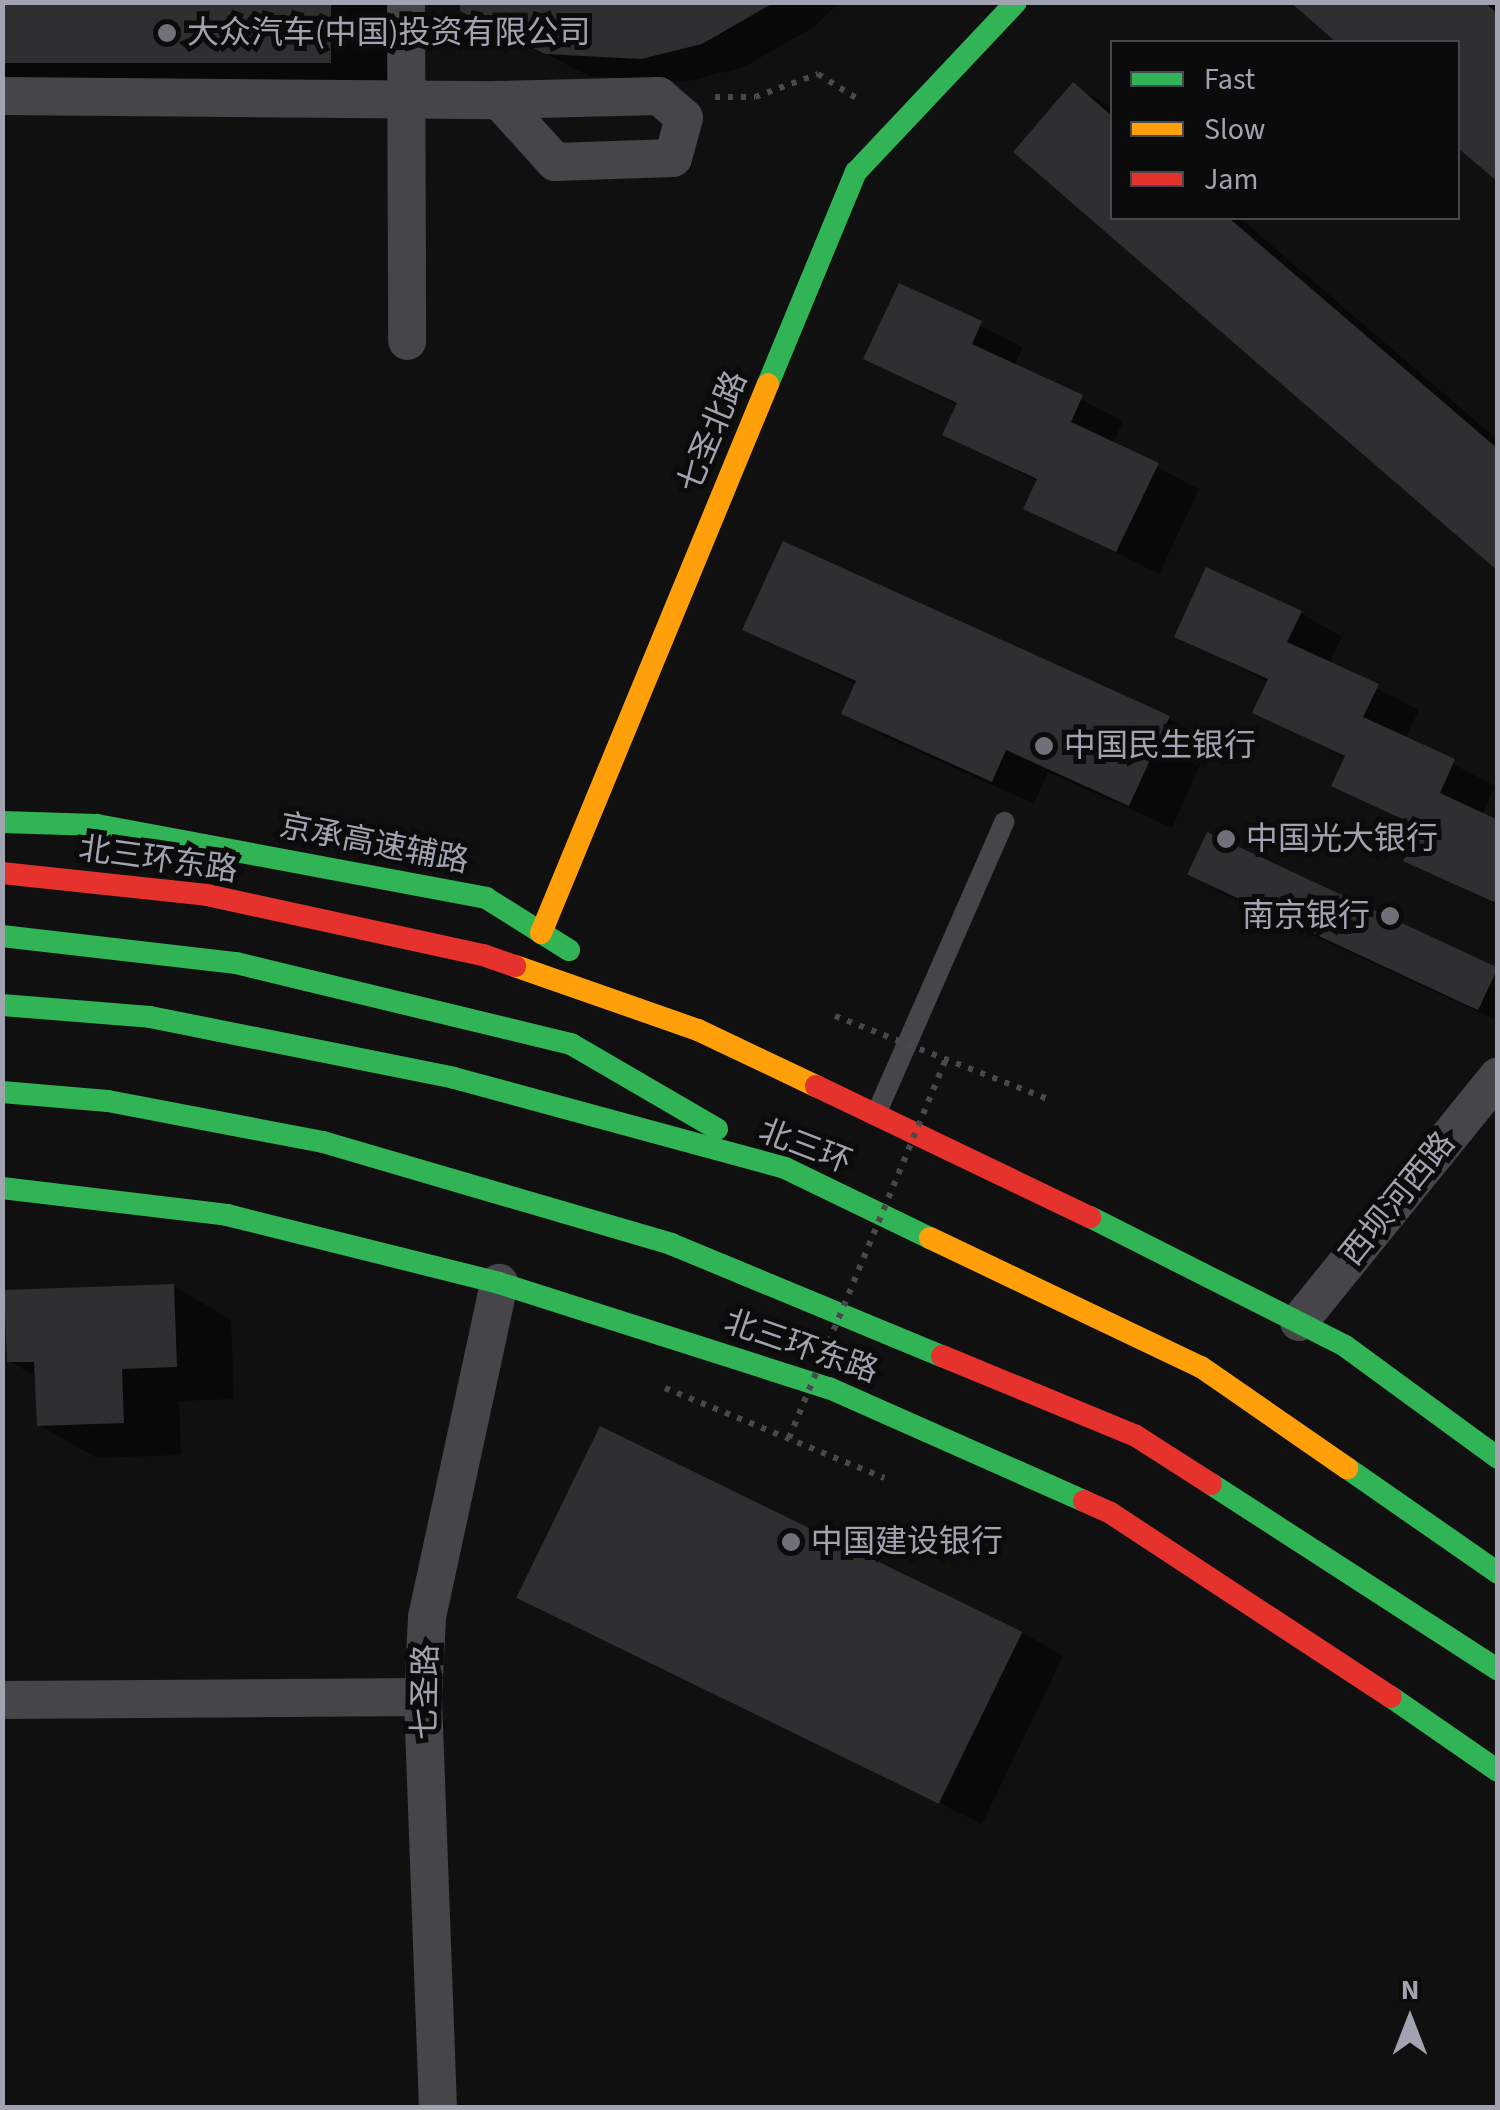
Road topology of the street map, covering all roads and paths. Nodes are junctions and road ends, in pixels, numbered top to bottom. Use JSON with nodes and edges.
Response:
{"nodes":[{"id":1,"x":406,"y":2,"type":"edge"},
{"id":2,"x":1016,"y":2,"type":"edge"},
{"id":3,"x":2,"y":96,"type":"edge"},
{"id":4,"x":659,"y":96,"type":"junction"},
{"id":5,"x":404,"y":99,"type":"junction"},
{"id":6,"x":498,"y":100,"type":"junction"},
{"id":7,"x":900,"y":125,"type":"junction"},
{"id":8,"x":407,"y":341,"type":"dead end"},
{"id":9,"x":2,"y":822,"type":"edge"},
{"id":10,"x":1004,"y":822,"type":"dead end"},
{"id":11,"x":2,"y":873,"type":"edge"},
{"id":12,"x":541,"y":933,"type":"junction"},
{"id":13,"x":2,"y":936,"type":"edge"},
{"id":14,"x":2,"y":1005,"type":"edge"},
{"id":15,"x":835,"y":1016,"type":"dead end"},
{"id":16,"x":698,"y":1030,"type":"junction"},
{"id":17,"x":946,"y":1059,"type":"junction"},
{"id":18,"x":1498,"y":1076,"type":"edge"},
{"id":19,"x":2,"y":1092,"type":"edge"},
{"id":20,"x":1050,"y":1100,"type":"dead end"},
{"id":21,"x":876,"y":1114,"type":"junction"},
{"id":22,"x":785,"y":1168,"type":"junction"},
{"id":23,"x":2,"y":1188,"type":"edge"},
{"id":24,"x":498,"y":1283,"type":"junction"},
{"id":25,"x":1299,"y":1322,"type":"junction"},
{"id":26,"x":654,"y":1384,"type":"dead end"},
{"id":27,"x":789,"y":1438,"type":"junction"},
{"id":28,"x":1498,"y":1458,"type":"edge"},
{"id":29,"x":884,"y":1478,"type":"dead end"},
{"id":30,"x":1498,"y":1573,"type":"edge"},
{"id":31,"x":1498,"y":1670,"type":"edge"},
{"id":32,"x":422,"y":1696,"type":"junction"},
{"id":33,"x":2,"y":1700,"type":"edge"},
{"id":34,"x":1498,"y":1771,"type":"edge"},
{"id":35,"x":438,"y":2108,"type":"edge"}],
"edges":[{"from":1,"to":5,"type":"street"},
{"from":2,"to":7,"type":"main road","name":"七圣北路"},
{"from":3,"to":5,"type":"street"},
{"from":4,"to":6,"type":"street"},
{"from":4,"to":6,"type":"street"},
{"from":4,"to":7,"type":"path"},
{"from":5,"to":6,"type":"street"},
{"from":5,"to":8,"type":"street"},
{"from":7,"to":12,"type":"main road","name":"七圣北路"},
{"from":9,"to":12,"type":"main road","name":"京承高速辅路"},
{"from":10,"to":21,"type":"lane"},
{"from":11,"to":16,"type":"main road","name":"北三环东路"},
{"from":12,"to":16,"type":"main road","name":"京承高速辅路"},
{"from":13,"to":22,"type":"main road"},
{"from":14,"to":22,"type":"main road","name":"北三环"},
{"from":15,"to":17,"type":"path","bridge":true},
{"from":16,"to":21,"type":"main road","name":"北三环东路"},
{"from":17,"to":20,"type":"path","bridge":true},
{"from":17,"to":27,"type":"path","bridge":true},
{"from":18,"to":25,"type":"street","name":"西坝河西路"},
{"from":19,"to":31,"type":"main road"},
{"from":21,"to":25,"type":"main road","name":"北三环东路"},
{"from":22,"to":30,"type":"main road","name":"北三环"},
{"from":23,"to":24,"type":"main road","name":"北三环东路"},
{"from":24,"to":32,"type":"street","name":"七圣路"},
{"from":24,"to":34,"type":"main road","name":"北三环东路"},
{"from":25,"to":28,"type":"main road","name":"北三环东路"},
{"from":26,"to":27,"type":"path"},
{"from":27,"to":29,"type":"path"},
{"from":32,"to":33,"type":"street"},
{"from":32,"to":35,"type":"street","name":"七圣路"}]}
